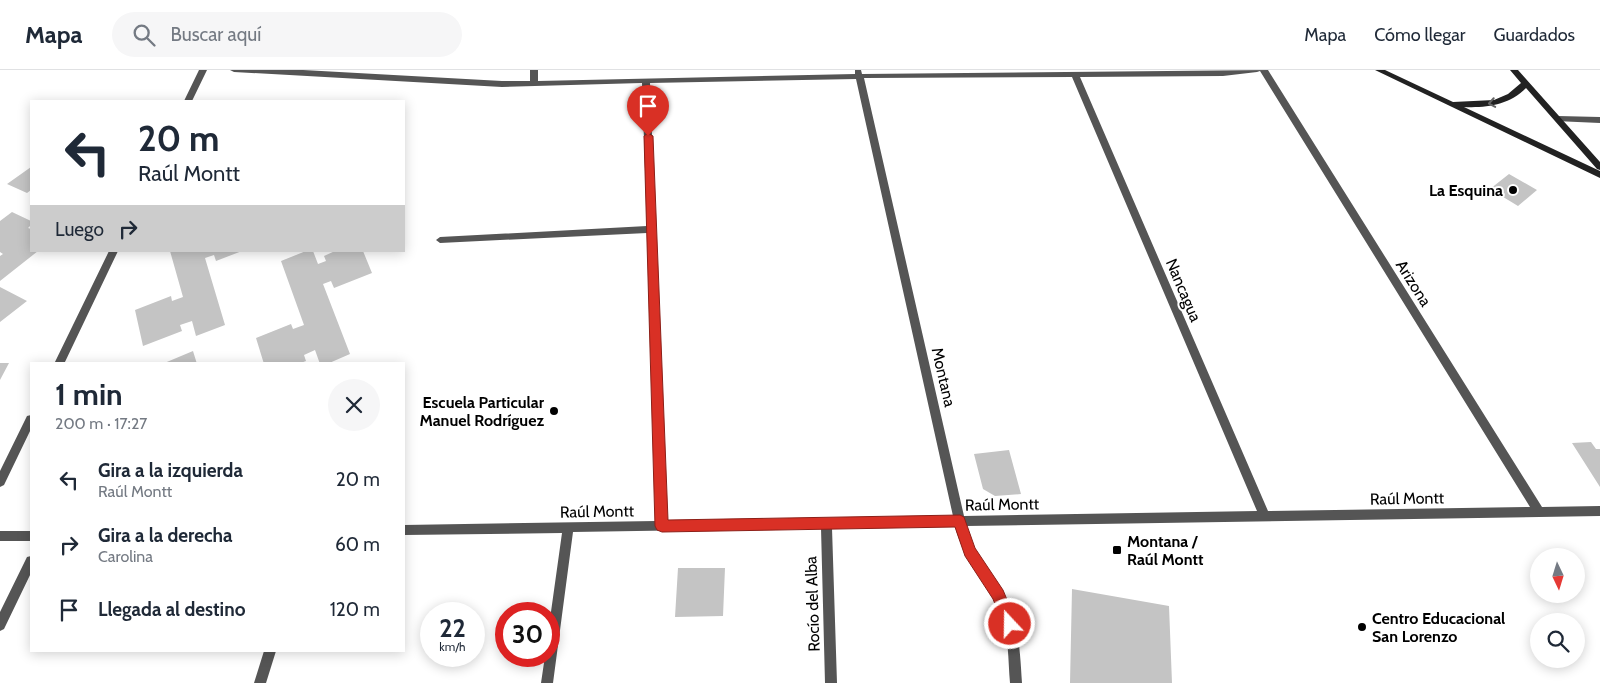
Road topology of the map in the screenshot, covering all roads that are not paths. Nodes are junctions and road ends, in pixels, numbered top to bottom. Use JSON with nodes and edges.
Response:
{"nodes":[{"id":1,"x":203,"y":70,"type":"edge"},
{"id":2,"x":234,"y":70,"type":"edge"},
{"id":3,"x":534,"y":70,"type":"edge"},
{"id":4,"x":694,"y":70,"type":"edge"},
{"id":5,"x":1257,"y":70,"type":"edge"},
{"id":6,"x":1264,"y":70,"type":"edge"},
{"id":7,"x":1379,"y":70,"type":"edge"},
{"id":8,"x":1514,"y":70,"type":"edge"},
{"id":9,"x":859,"y":73,"type":"edge"},
{"id":10,"x":1047,"y":73,"type":"edge"},
{"id":11,"x":1075,"y":75,"type":"junction"},
{"id":12,"x":695,"y":80,"type":"junction"},
{"id":13,"x":646,"y":81,"type":"junction"},
{"id":14,"x":534,"y":83,"type":"junction"},
{"id":15,"x":1526,"y":84,"type":"junction"},
{"id":16,"x":188,"y":100,"type":"edge"},
{"id":17,"x":1452,"y":104,"type":"junction"},
{"id":18,"x":1558,"y":120,"type":"junction"},
{"id":19,"x":1600,"y":120,"type":"edge"},
{"id":20,"x":1600,"y":167,"type":"edge"},
{"id":21,"x":1600,"y":175,"type":"edge"},
{"id":22,"x":652,"y":229,"type":"junction"},
{"id":23,"x":440,"y":240,"type":"dead end"},
{"id":24,"x":114,"y":252,"type":"edge"},
{"id":25,"x":59,"y":362,"type":"edge"},
{"id":26,"x":30,"y":421,"type":"edge"},
{"id":27,"x":0,"y":482,"type":"edge"},
{"id":28,"x":1600,"y":511,"type":"edge"},
{"id":29,"x":1539,"y":512,"type":"junction"},
{"id":30,"x":1265,"y":516,"type":"junction"},
{"id":31,"x":960,"y":521,"type":"junction"},
{"id":32,"x":826,"y":523,"type":"junction"},
{"id":33,"x":662,"y":526,"type":"junction"},
{"id":34,"x":568,"y":528,"type":"junction"},
{"id":35,"x":405,"y":530,"type":"edge"},
{"id":36,"x":0,"y":536,"type":"edge"},
{"id":37,"x":30,"y":536,"type":"edge"},
{"id":38,"x":30,"y":563,"type":"edge"},
{"id":39,"x":0,"y":625,"type":"edge"},
{"id":40,"x":270,"y":652,"type":"edge"},
{"id":41,"x":260,"y":683,"type":"edge"},
{"id":42,"x":547,"y":683,"type":"edge"},
{"id":43,"x":831,"y":683,"type":"edge"},
{"id":44,"x":1016,"y":683,"type":"edge"}],
"edges":[{"from":1,"to":16,"type":"street"},
{"from":2,"to":14,"type":"street"},
{"from":3,"to":14,"type":"street"},
{"from":4,"to":12,"type":"street"},
{"from":5,"to":11,"type":"street"},
{"from":6,"to":29,"type":"street","name":"Arizona"},
{"from":7,"to":17,"type":"main road"},
{"from":8,"to":15,"type":"main road"},
{"from":9,"to":10,"type":"street"},
{"from":9,"to":12,"type":"street"},
{"from":9,"to":31,"type":"street","name":"Montana"},
{"from":10,"to":11,"type":"street"},
{"from":11,"to":30,"type":"street","name":"Nancagua"},
{"from":12,"to":13,"type":"street"},
{"from":13,"to":14,"type":"street"},
{"from":13,"to":22,"type":"street"},
{"from":15,"to":17,"type":"main road","one_way":true},
{"from":15,"to":18,"type":"main road"},
{"from":17,"to":21,"type":"main road"},
{"from":18,"to":19,"type":"street"},
{"from":18,"to":20,"type":"main road"},
{"from":22,"to":23,"type":"street"},
{"from":22,"to":33,"type":"street"},
{"from":24,"to":25,"type":"street"},
{"from":26,"to":27,"type":"street"},
{"from":28,"to":29,"type":"street","name":"Raúl Montt"},
{"from":29,"to":30,"type":"street","name":"Raúl Montt"},
{"from":30,"to":31,"type":"street","name":"Raúl Montt"},
{"from":31,"to":32,"type":"street","name":"Raúl Montt"},
{"from":31,"to":44,"type":"street","name":"Montana"},
{"from":32,"to":33,"type":"street","name":"Raúl Montt"},
{"from":32,"to":43,"type":"street","name":"Rocío del Alba"},
{"from":33,"to":34,"type":"street","name":"Raúl Montt"},
{"from":34,"to":35,"type":"street","name":"Raúl Montt"},
{"from":34,"to":42,"type":"street"},
{"from":36,"to":37,"type":"street"},
{"from":38,"to":39,"type":"street"},
{"from":40,"to":41,"type":"street"}]}
